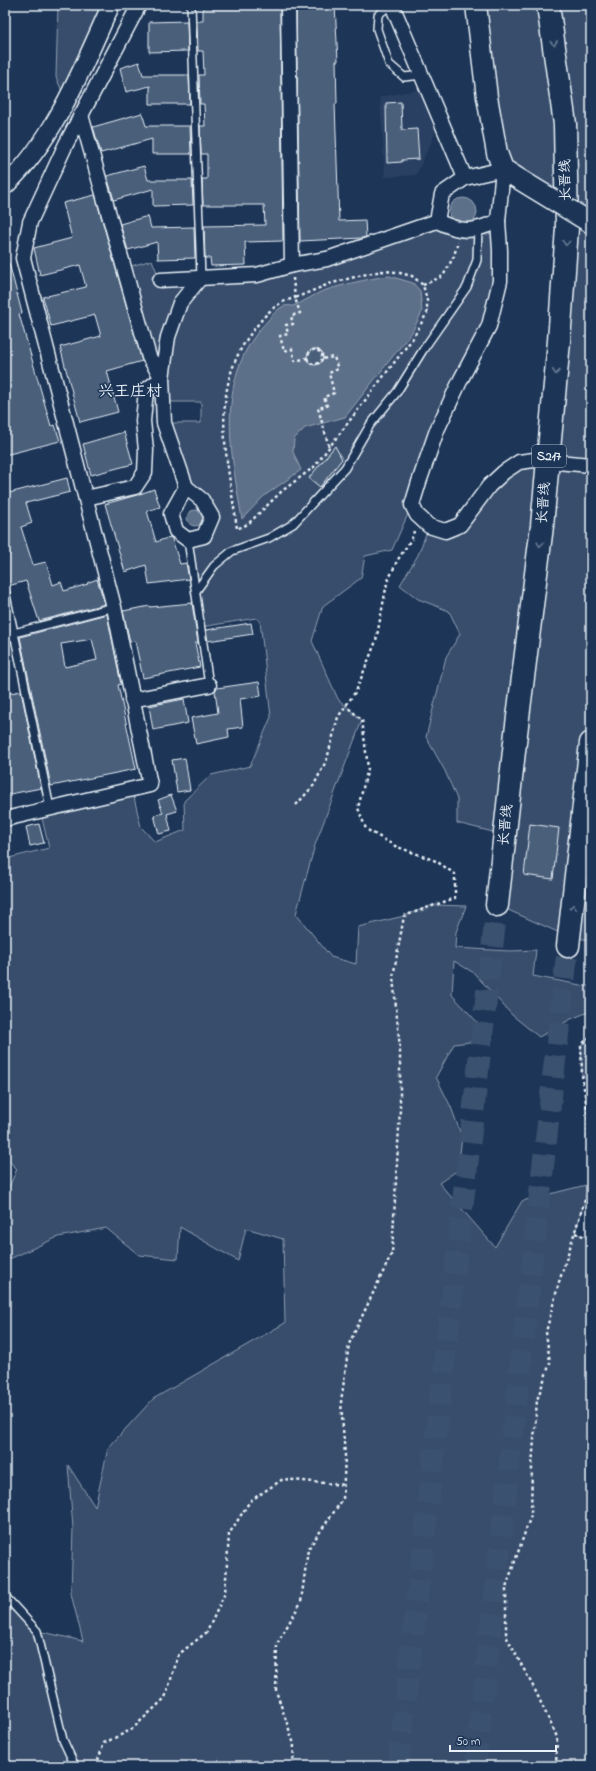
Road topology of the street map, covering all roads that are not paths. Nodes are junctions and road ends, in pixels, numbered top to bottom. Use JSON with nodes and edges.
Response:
{"nodes":[{"id":1,"x":110,"y":5,"type":"edge"},
{"id":2,"x":139,"y":5,"type":"edge"},
{"id":3,"x":191,"y":5,"type":"edge"},
{"id":4,"x":288,"y":5,"type":"edge"},
{"id":5,"x":391,"y":5,"type":"edge"},
{"id":6,"x":476,"y":5,"type":"edge"},
{"id":7,"x":548,"y":5,"type":"edge"},
{"id":8,"x":422,"y":75,"type":"junction"},
{"id":9,"x":81,"y":115,"type":"junction"},
{"id":10,"x":509,"y":173,"type":"junction"},
{"id":11,"x":465,"y":178,"type":"junction"},
{"id":12,"x":5,"y":186,"type":"edge"},
{"id":13,"x":437,"y":221,"type":"junction"},
{"id":14,"x":498,"y":221,"type":"junction"},
{"id":15,"x":591,"y":223,"type":"edge"},
{"id":16,"x":478,"y":228,"type":"junction"},
{"id":17,"x":292,"y":265,"type":"junction"},
{"id":18,"x":201,"y":277,"type":"junction"},
{"id":19,"x":160,"y":280,"type":"dead end"},
{"id":20,"x":162,"y":378,"type":"junction"},
{"id":21,"x":548,"y":461,"type":"junction"},
{"id":22,"x":591,"y":465,"type":"edge"},
{"id":23,"x":186,"y":487,"type":"junction"},
{"id":24,"x":86,"y":498,"type":"junction"},
{"id":25,"x":188,"y":540,"type":"junction"},
{"id":26,"x":5,"y":590,"type":"edge"},
{"id":27,"x":196,"y":591,"type":"junction"},
{"id":28,"x":114,"y":607,"type":"junction"},
{"id":29,"x":14,"y":633,"type":"junction"},
{"id":30,"x":5,"y":641,"type":"edge"},
{"id":31,"x":209,"y":685,"type":"joint"},
{"id":32,"x":132,"y":700,"type":"junction"},
{"id":33,"x":591,"y":742,"type":"edge"},
{"id":34,"x":50,"y":808,"type":"junction"},
{"id":35,"x":5,"y":819,"type":"edge"},
{"id":36,"x":497,"y":905,"type":"tunnel mouth"},
{"id":37,"x":568,"y":946,"type":"tunnel mouth"},
{"id":38,"x":5,"y":1596,"type":"edge"},
{"id":39,"x":76,"y":1766,"type":"edge"}],
"edges":[{"from":1,"to":12,"type":"street"},
{"from":2,"to":9,"type":"street"},
{"from":3,"to":18,"type":"lane"},
{"from":4,"to":17,"type":"street"},
{"from":5,"to":8,"type":"street"},
{"from":5,"to":8,"type":"lane"},
{"from":6,"to":10,"type":"main road"},
{"from":7,"to":21,"type":"main road","name":"长晋线","number":"S217","one_way":true},
{"from":8,"to":11,"type":"street"},
{"from":9,"to":20,"type":"street"},
{"from":9,"to":24,"type":"street"},
{"from":10,"to":11,"type":"street"},
{"from":10,"to":14,"type":"street"},
{"from":10,"to":15,"type":"main road","bridge":true},
{"from":11,"to":13,"type":"street"},
{"from":13,"to":16,"type":"street"},
{"from":13,"to":17,"type":"street"},
{"from":14,"to":16,"type":"street"},
{"from":14,"to":21,"type":"street"},
{"from":16,"to":27,"type":"lane"},
{"from":17,"to":18,"type":"street"},
{"from":18,"to":19,"type":"street"},
{"from":18,"to":20,"type":"street"},
{"from":20,"to":23,"type":"street"},
{"from":20,"to":24,"type":"street"},
{"from":21,"to":22,"type":"street"},
{"from":21,"to":36,"type":"main road","name":"长晋线","number":"S217","one_way":true},
{"from":23,"to":25,"type":"street"},
{"from":23,"to":25,"type":"street"},
{"from":24,"to":28,"type":"street"},
{"from":25,"to":27,"type":"lane"},
{"from":26,"to":29,"type":"lane"},
{"from":27,"to":31,"type":"lane"},
{"from":28,"to":29,"type":"lane"},
{"from":28,"to":32,"type":"street"},
{"from":29,"to":30,"type":"lane"},
{"from":29,"to":34,"type":"lane"},
{"from":31,"to":32,"type":"street"},
{"from":32,"to":34,"type":"street"},
{"from":37,"to":33,"type":"main road","one_way":true},
{"from":34,"to":35,"type":"street"},
{"from":38,"to":39,"type":"lane"}]}
